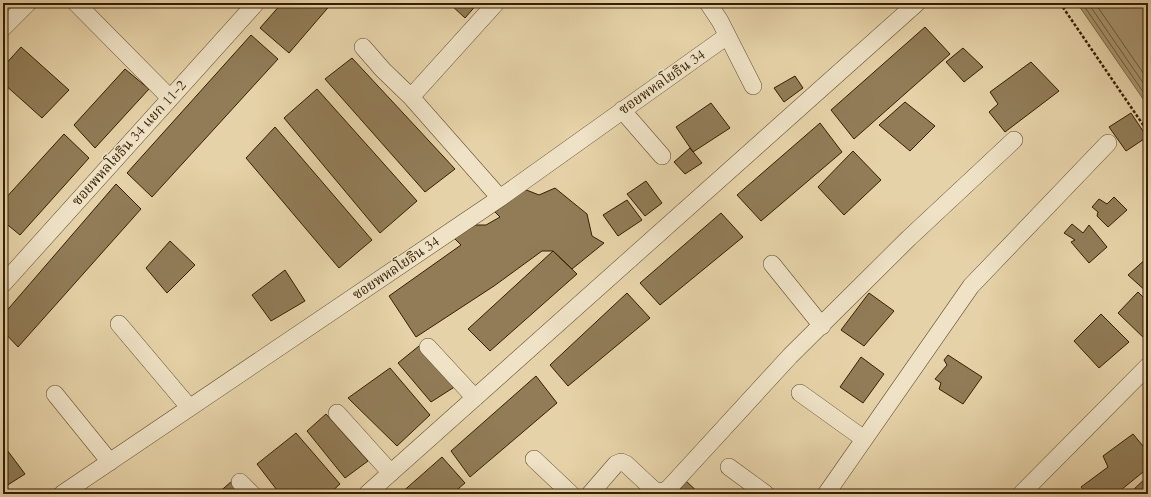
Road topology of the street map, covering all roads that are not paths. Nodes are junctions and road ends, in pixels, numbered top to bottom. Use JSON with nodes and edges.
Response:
{"nodes":[{"id":1,"x":28,"y":3,"type":"edge"},
{"id":2,"x":76,"y":3,"type":"edge"},
{"id":3,"x":256,"y":3,"type":"edge"},
{"id":4,"x":496,"y":3,"type":"edge"},
{"id":5,"x":708,"y":3,"type":"edge"},
{"id":6,"x":917,"y":3,"type":"edge"},
{"id":7,"x":3,"y":28,"type":"edge"},
{"id":8,"x":727,"y":36,"type":"junction"},
{"id":9,"x":363,"y":47,"type":"dead end"},
{"id":10,"x":753,"y":86,"type":"dead end"},
{"id":11,"x":411,"y":97,"type":"junction"},
{"id":12,"x":170,"y":98,"type":"junction"},
{"id":13,"x":622,"y":110,"type":"junction"},
{"id":14,"x":1014,"y":140,"type":"dead end"},
{"id":15,"x":1108,"y":142,"type":"dead end"},
{"id":16,"x":662,"y":156,"type":"dead end"},
{"id":17,"x":500,"y":198,"type":"junction"},
{"id":18,"x":772,"y":264,"type":"dead end"},
{"id":19,"x":3,"y":284,"type":"edge"},
{"id":20,"x":119,"y":324,"type":"dead end"},
{"id":21,"x":822,"y":326,"type":"junction"},
{"id":22,"x":428,"y":347,"type":"dead end"},
{"id":23,"x":1148,"y":366,"type":"edge"},
{"id":24,"x":56,"y":394,"type":"dead end"},
{"id":25,"x":800,"y":394,"type":"dead end"},
{"id":26,"x":475,"y":398,"type":"junction"},
{"id":27,"x":189,"y":407,"type":"junction"},
{"id":28,"x":337,"y":413,"type":"dead end"},
{"id":29,"x":864,"y":439,"type":"junction"},
{"id":30,"x":534,"y":458,"type":"dead end"},
{"id":31,"x":110,"y":462,"type":"junction"},
{"id":32,"x":729,"y":468,"type":"dead end"},
{"id":33,"x":391,"y":473,"type":"junction"},
{"id":34,"x":240,"y":482,"type":"dead end"},
{"id":35,"x":62,"y":494,"type":"edge"},
{"id":36,"x":252,"y":494,"type":"edge"},
{"id":37,"x":367,"y":494,"type":"edge"},
{"id":38,"x":571,"y":494,"type":"edge"},
{"id":39,"x":590,"y":494,"type":"edge"},
{"id":40,"x":766,"y":494,"type":"edge"},
{"id":41,"x":826,"y":494,"type":"edge"},
{"id":42,"x":1020,"y":494,"type":"edge"}],
"edges":[{"from":1,"to":7,"type":"street"},
{"from":2,"to":12,"type":"street"},
{"from":3,"to":12,"type":"street","name":"ซอยพหลโยธิน 34 แยก 11-2"},
{"from":4,"to":11,"type":"street"},
{"from":5,"to":8,"type":"street"},
{"from":6,"to":26,"type":"street"},
{"from":8,"to":10,"type":"street"},
{"from":8,"to":13,"type":"street","name":"ซอยพหลโยธิน 34"},
{"from":9,"to":11,"type":"street"},
{"from":11,"to":17,"type":"street"},
{"from":12,"to":19,"type":"street","name":"ซอยพหลโยธิน 34 แยก 11-2"},
{"from":13,"to":16,"type":"street"},
{"from":13,"to":17,"type":"street","name":"ซอยพหลโยธิน 34"},
{"from":14,"to":21,"type":"street"},
{"from":15,"to":29,"type":"street"},
{"from":17,"to":27,"type":"street","name":"ซอยพหลโยธิน 34"},
{"from":18,"to":21,"type":"street"},
{"from":20,"to":27,"type":"street"},
{"from":21,"to":39,"type":"street"},
{"from":22,"to":26,"type":"street"},
{"from":23,"to":42,"type":"street"},
{"from":24,"to":31,"type":"street"},
{"from":25,"to":29,"type":"street"},
{"from":26,"to":33,"type":"street"},
{"from":27,"to":31,"type":"street","name":"ซอยพหลโยธิน 34"},
{"from":28,"to":33,"type":"street"},
{"from":29,"to":41,"type":"street"},
{"from":30,"to":38,"type":"street"},
{"from":31,"to":35,"type":"street","name":"ซอยพหลโยธิน 34"},
{"from":32,"to":40,"type":"street"},
{"from":33,"to":37,"type":"street"},
{"from":34,"to":36,"type":"street"}]}
